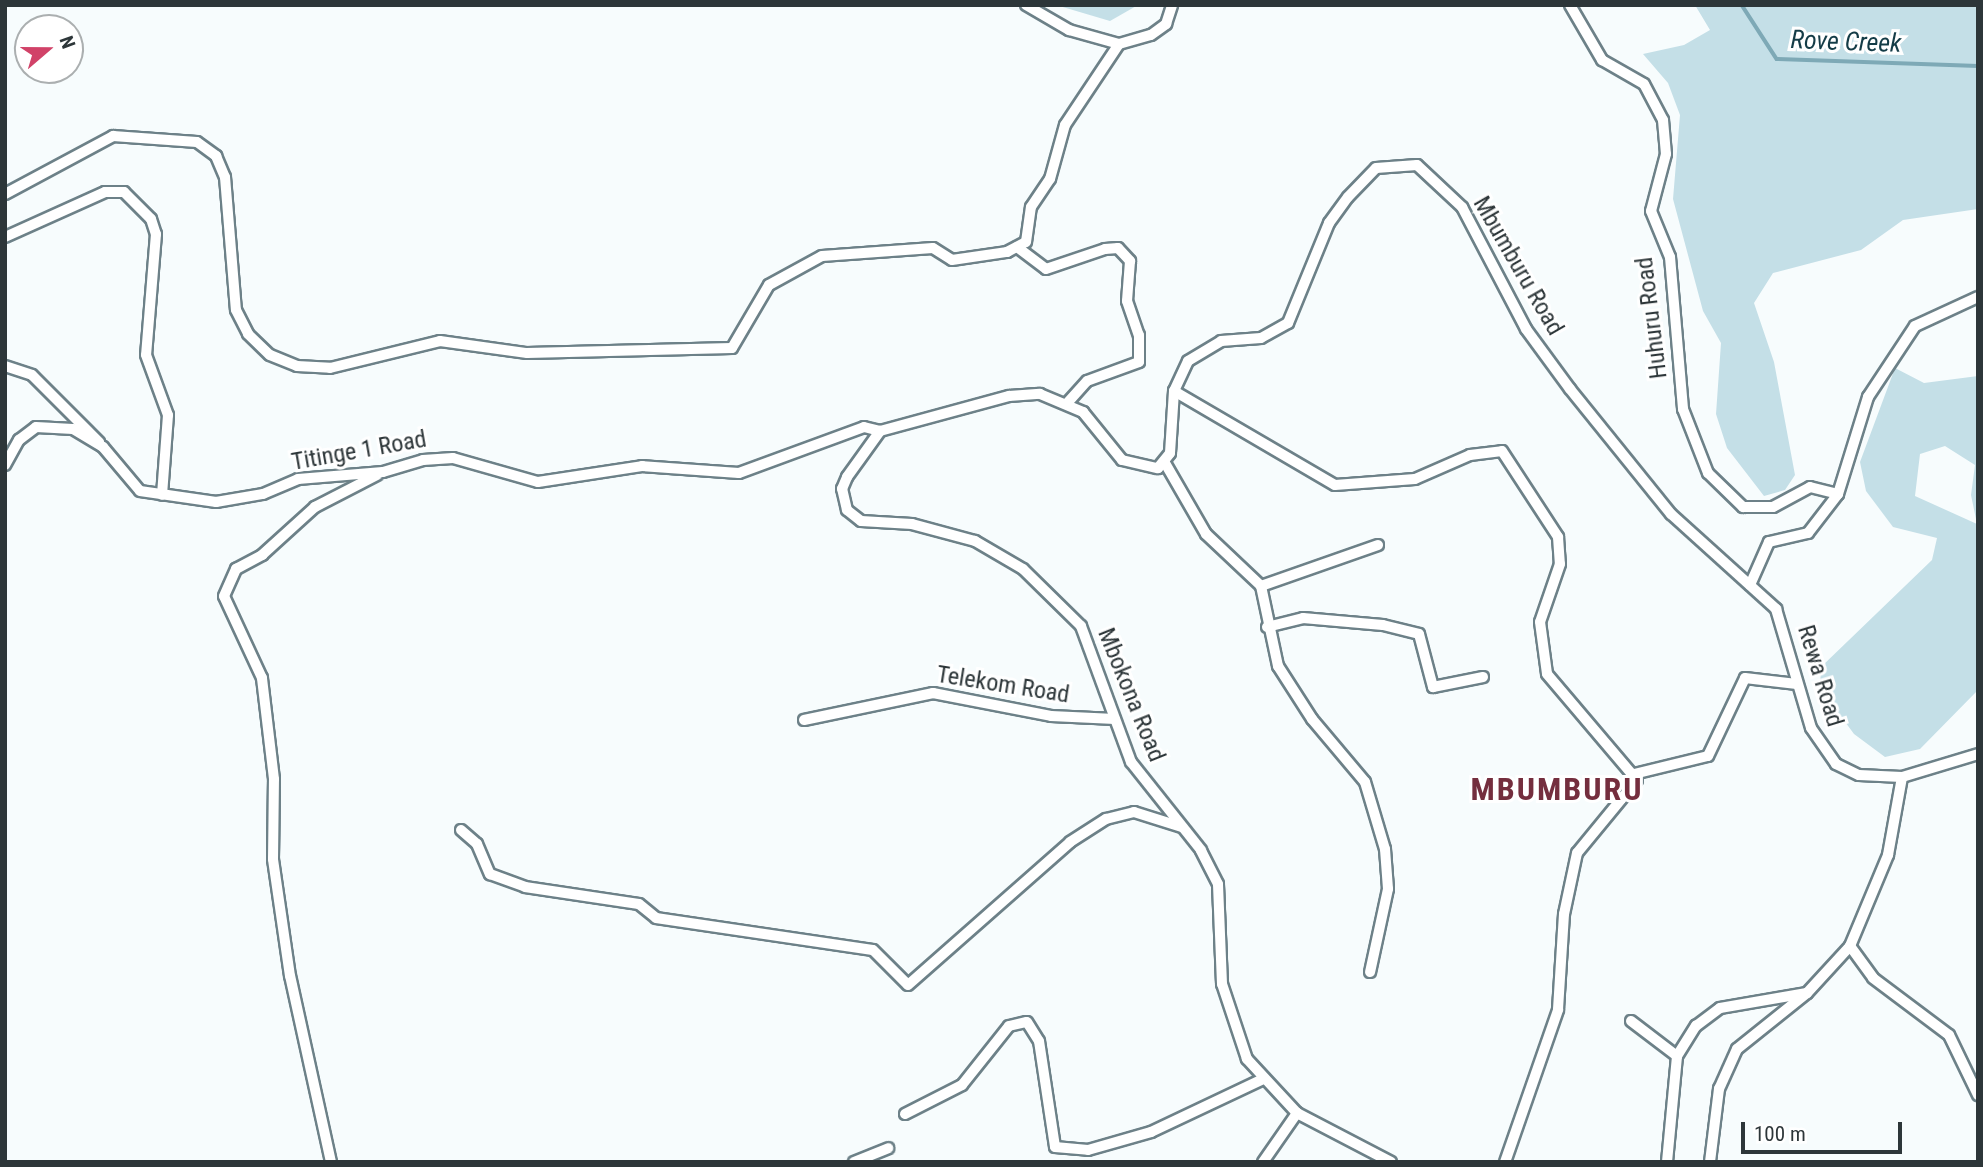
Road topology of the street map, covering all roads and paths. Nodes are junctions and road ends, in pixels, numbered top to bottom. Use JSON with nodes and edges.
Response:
{"nodes":[{"id":1,"x":1026,"y":5,"type":"edge"},
{"id":2,"x":1172,"y":5,"type":"edge"},
{"id":3,"x":1570,"y":5,"type":"edge"},
{"id":4,"x":1119,"y":44,"type":"junction"},
{"id":5,"x":5,"y":194,"type":"edge"},
{"id":6,"x":5,"y":237,"type":"edge"},
{"id":7,"x":1017,"y":247,"type":"junction"},
{"id":8,"x":1978,"y":297,"type":"edge"},
{"id":9,"x":5,"y":366,"type":"edge"},
{"id":10,"x":1174,"y":391,"type":"junction"},
{"id":11,"x":1068,"y":402,"type":"junction"},
{"id":12,"x":880,"y":431,"type":"junction"},
{"id":13,"x":103,"y":447,"type":"junction"},
{"id":14,"x":1166,"y":463,"type":"junction"},
{"id":15,"x":5,"y":465,"type":"edge"},
{"id":16,"x":383,"y":472,"type":"junction"},
{"id":17,"x":1838,"y":494,"type":"junction"},
{"id":18,"x":162,"y":495,"type":"junction"},
{"id":19,"x":1378,"y":545,"type":"dead end"},
{"id":20,"x":1750,"y":585,"type":"junction"},
{"id":21,"x":1261,"y":586,"type":"junction"},
{"id":22,"x":1267,"y":627,"type":"junction"},
{"id":23,"x":1483,"y":677,"type":"dead end"},
{"id":24,"x":1797,"y":684,"type":"junction"},
{"id":25,"x":1115,"y":719,"type":"junction"},
{"id":26,"x":804,"y":720,"type":"dead end"},
{"id":27,"x":1978,"y":754,"type":"edge"},
{"id":28,"x":1634,"y":774,"type":"junction"},
{"id":29,"x":1902,"y":778,"type":"junction"},
{"id":30,"x":1183,"y":827,"type":"junction"},
{"id":31,"x":461,"y":830,"type":"dead end"},
{"id":32,"x":1850,"y":946,"type":"junction"},
{"id":33,"x":1370,"y":972,"type":"dead end"},
{"id":34,"x":1807,"y":993,"type":"junction"},
{"id":35,"x":1631,"y":1021,"type":"dead end"},
{"id":36,"x":1677,"y":1056,"type":"junction"},
{"id":37,"x":1261,"y":1080,"type":"junction"},
{"id":38,"x":1978,"y":1095,"type":"edge"},
{"id":39,"x":1297,"y":1113,"type":"junction"},
{"id":40,"x":905,"y":1114,"type":"dead end"},
{"id":41,"x":888,"y":1148,"type":"dead end"},
{"id":42,"x":331,"y":1162,"type":"edge"},
{"id":43,"x":854,"y":1162,"type":"edge"},
{"id":44,"x":1263,"y":1162,"type":"edge"},
{"id":45,"x":1391,"y":1162,"type":"edge"},
{"id":46,"x":1505,"y":1162,"type":"edge"},
{"id":47,"x":1667,"y":1162,"type":"edge"},
{"id":48,"x":1710,"y":1162,"type":"edge"}],
"edges":[{"from":1,"to":4,"type":"street"},
{"from":2,"to":4,"type":"street"},
{"from":3,"to":17,"type":"street","name":"Huhuru Road"},
{"from":4,"to":7,"type":"street"},
{"from":5,"to":7,"type":"street"},
{"from":6,"to":18,"type":"street"},
{"from":7,"to":11,"type":"street"},
{"from":8,"to":17,"type":"street"},
{"from":9,"to":13,"type":"street"},
{"from":10,"to":14,"type":"street","name":"Mbumburu Road"},
{"from":10,"to":20,"type":"street","name":"Mbumburu Road"},
{"from":10,"to":28,"type":"street"},
{"from":11,"to":12,"type":"street"},
{"from":11,"to":14,"type":"street"},
{"from":12,"to":16,"type":"street","name":"Titinge 1 Road"},
{"from":12,"to":25,"type":"street","name":"Mbokona Road"},
{"from":13,"to":15,"type":"street","name":"Titinge 1 Road"},
{"from":13,"to":18,"type":"street","name":"Titinge 1 Road"},
{"from":14,"to":21,"type":"street"},
{"from":16,"to":18,"type":"street","name":"Titinge 1 Road"},
{"from":16,"to":42,"type":"street"},
{"from":17,"to":20,"type":"street"},
{"from":19,"to":21,"type":"street"},
{"from":20,"to":24,"type":"street","name":"Rewa Road"},
{"from":21,"to":22,"type":"street"},
{"from":22,"to":23,"type":"street"},
{"from":22,"to":33,"type":"street"},
{"from":24,"to":28,"type":"street"},
{"from":24,"to":29,"type":"street","name":"Rewa Road"},
{"from":25,"to":26,"type":"street","name":"Telekom Road"},
{"from":25,"to":30,"type":"street","name":"Mbokona Road"},
{"from":27,"to":29,"type":"street","name":"Rewa Road"},
{"from":28,"to":46,"type":"street"},
{"from":29,"to":32,"type":"street"},
{"from":30,"to":31,"type":"street"},
{"from":30,"to":37,"type":"street","name":"Mbokona Road"},
{"from":32,"to":34,"type":"street"},
{"from":32,"to":38,"type":"street"},
{"from":34,"to":36,"type":"street"},
{"from":34,"to":48,"type":"street"},
{"from":35,"to":36,"type":"street"},
{"from":36,"to":47,"type":"street"},
{"from":37,"to":39,"type":"street","name":"Mbokona Road"},
{"from":37,"to":40,"type":"street"},
{"from":39,"to":44,"type":"street"},
{"from":39,"to":45,"type":"street","name":"Mbokona Road"},
{"from":41,"to":43,"type":"street"}]}
